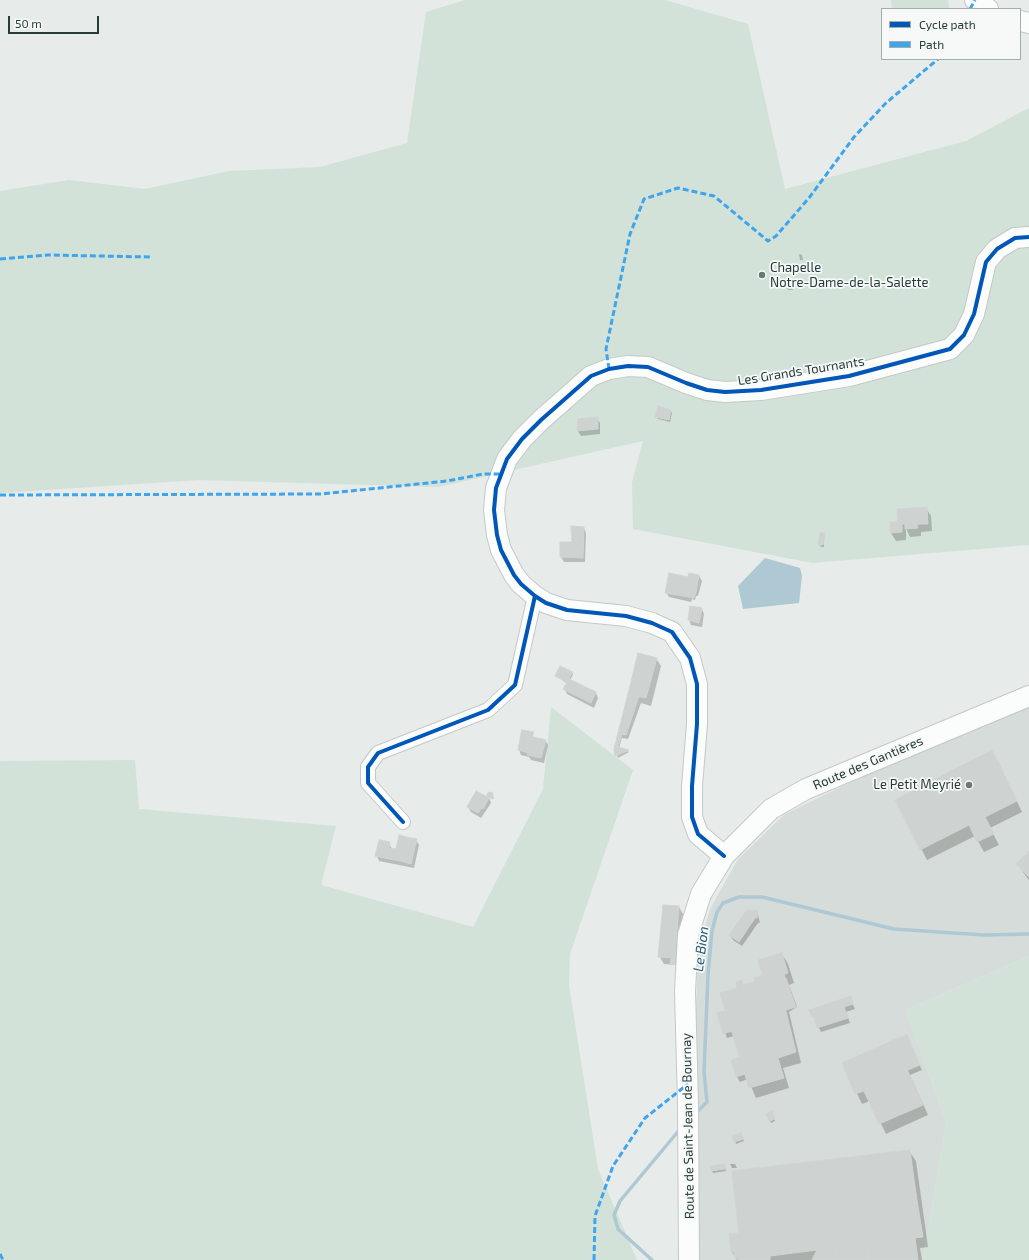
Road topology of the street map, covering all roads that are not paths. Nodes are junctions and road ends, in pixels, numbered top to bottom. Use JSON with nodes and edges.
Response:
{"nodes":[{"id":1,"x":975,"y":0,"type":"edge"},
{"id":2,"x":987,"y":8,"type":"edge"},
{"id":3,"x":1029,"y":236,"type":"edge"},
{"id":4,"x":535,"y":596,"type":"junction"},
{"id":5,"x":1029,"y":696,"type":"edge"},
{"id":6,"x":404,"y":822,"type":"dead end"},
{"id":7,"x":724,"y":856,"type":"junction"},
{"id":8,"x":685,"y":991,"type":"joint"},
{"id":9,"x":689,"y":1260,"type":"edge"}],
"edges":[{"from":1,"to":2,"type":"street"},
{"from":3,"to":4,"type":"street","name":"Les Grands Tournants"},
{"from":4,"to":6,"type":"street"},
{"from":4,"to":7,"type":"street","name":"Les Grands Tournants"},
{"from":5,"to":7,"type":"street","name":"Route des Gantières"},
{"from":7,"to":8,"type":"street","name":"Route des Gantières"},
{"from":8,"to":9,"type":"street","name":"Route de Saint-Jean de Bournay"}]}
